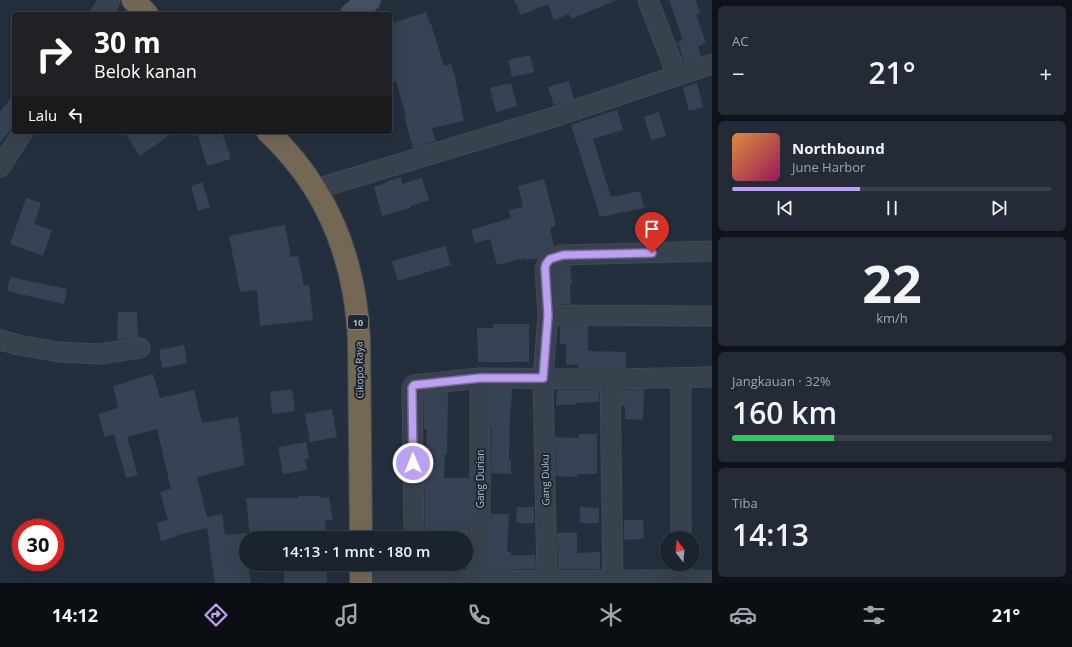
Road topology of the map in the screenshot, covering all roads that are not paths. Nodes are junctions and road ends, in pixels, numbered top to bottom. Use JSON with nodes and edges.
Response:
{"nodes":[{"id":1,"x":110,"y":0,"type":"edge"},
{"id":2,"x":133,"y":0,"type":"edge"},
{"id":3,"x":369,"y":0,"type":"edge"},
{"id":4,"x":648,"y":0,"type":"edge"},
{"id":5,"x":102,"y":12,"type":"edge"},
{"id":6,"x":145,"y":12,"type":"edge"},
{"id":7,"x":354,"y":12,"type":"edge"},
{"id":8,"x":712,"y":64,"type":"edge"},
{"id":9,"x":677,"y":75,"type":"junction"},
{"id":10,"x":22,"y":134,"type":"edge"},
{"id":11,"x":270,"y":134,"type":"edge"},
{"id":12,"x":0,"y":167,"type":"edge"},
{"id":13,"x":316,"y":189,"type":"junction"},
{"id":14,"x":712,"y":251,"type":"edge"},
{"id":15,"x":548,"y":315,"type":"junction"},
{"id":16,"x":712,"y":316,"type":"edge"},
{"id":17,"x":0,"y":340,"type":"edge"},
{"id":18,"x":140,"y":348,"type":"dead end"},
{"id":19,"x":712,"y":377,"type":"edge"},
{"id":20,"x":480,"y":378,"type":"junction"},
{"id":21,"x":543,"y":378,"type":"junction"},
{"id":22,"x":681,"y":378,"type":"junction"},
{"id":23,"x":610,"y":379,"type":"junction"},
{"id":24,"x":361,"y":531,"type":"edge"},
{"id":25,"x":414,"y":531,"type":"edge"},
{"id":26,"x":681,"y":531,"type":"edge"},
{"id":27,"x":682,"y":572,"type":"edge"},
{"id":28,"x":415,"y":573,"type":"edge"},
{"id":29,"x":361,"y":576,"type":"edge"},
{"id":30,"x":480,"y":581,"type":"junction"},
{"id":31,"x":547,"y":581,"type":"junction"},
{"id":32,"x":613,"y":581,"type":"junction"},
{"id":33,"x":712,"y":581,"type":"edge"}],
"edges":[{"from":1,"to":5,"type":"street"},
{"from":2,"to":6,"type":"highway"},
{"from":3,"to":7,"type":"main road"},
{"from":4,"to":9,"type":"street"},
{"from":8,"to":9,"type":"street"},
{"from":9,"to":13,"type":"street"},
{"from":10,"to":12,"type":"street"},
{"from":11,"to":13,"type":"highway","name":"Cikopo Raya","number":"10"},
{"from":13,"to":24,"type":"highway","name":"Cikopo Raya","number":"10"},
{"from":14,"to":15,"type":"street","name":"Gang Duku"},
{"from":15,"to":16,"type":"street"},
{"from":15,"to":21,"type":"street","name":"Gang Duku"},
{"from":17,"to":18,"type":"street"},
{"from":19,"to":22,"type":"street"},
{"from":20,"to":21,"type":"street"},
{"from":20,"to":25,"type":"street"},
{"from":20,"to":30,"type":"street","name":"Gang Durian"},
{"from":21,"to":23,"type":"street"},
{"from":21,"to":31,"type":"street","name":"Gang Duku"},
{"from":22,"to":23,"type":"street"},
{"from":22,"to":26,"type":"street"},
{"from":23,"to":32,"type":"street"},
{"from":27,"to":32,"type":"street"},
{"from":27,"to":33,"type":"street"},
{"from":28,"to":29,"type":"street"},
{"from":28,"to":30,"type":"street"},
{"from":30,"to":31,"type":"street"},
{"from":31,"to":32,"type":"street"}]}
